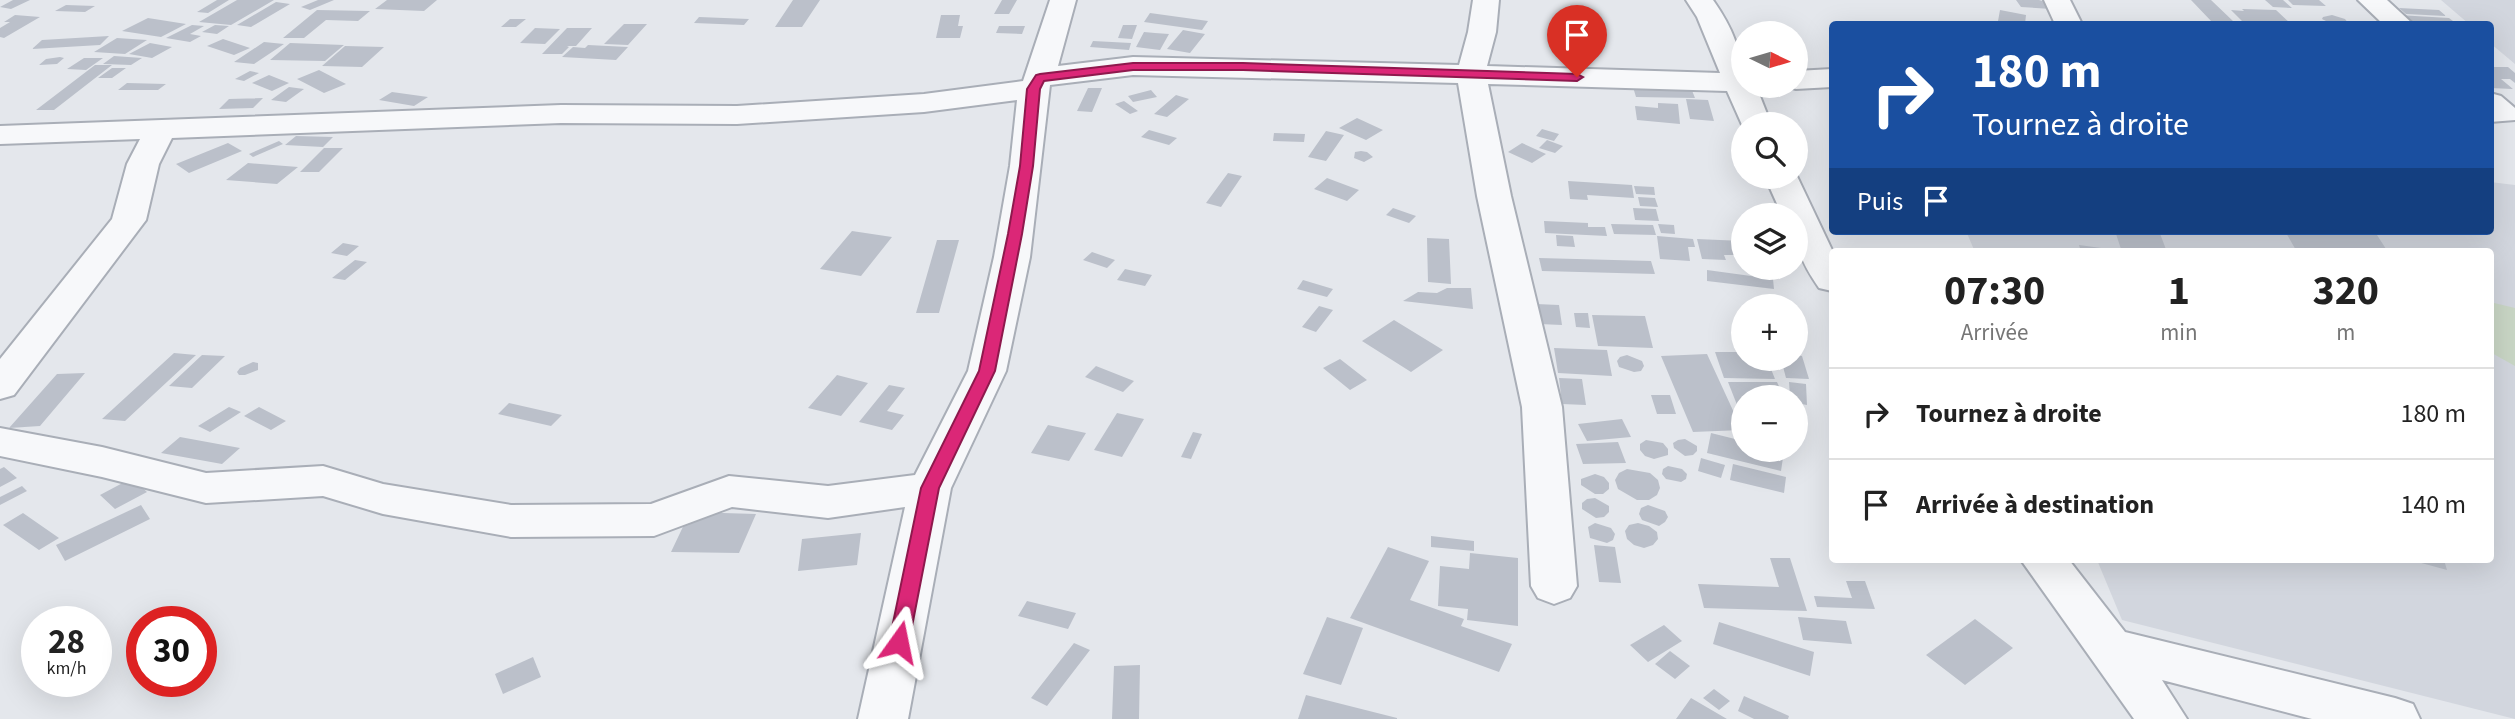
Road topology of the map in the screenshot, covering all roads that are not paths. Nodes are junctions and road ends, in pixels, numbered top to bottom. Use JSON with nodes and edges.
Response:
{"nodes":[{"id":1,"x":1063,"y":0,"type":"edge"},
{"id":2,"x":1486,"y":0,"type":"edge"},
{"id":3,"x":1699,"y":0,"type":"edge"},
{"id":4,"x":2057,"y":0,"type":"edge"},
{"id":5,"x":2371,"y":0,"type":"edge"},
{"id":6,"x":2067,"y":21,"type":"edge"},
{"id":7,"x":2396,"y":21,"type":"edge"},
{"id":8,"x":1731,"y":63,"type":"edge"},
{"id":9,"x":1471,"y":73,"type":"junction"},
{"id":10,"x":1829,"y":78,"type":"edge"},
{"id":11,"x":1808,"y":79,"type":"edge"},
{"id":12,"x":1037,"y":83,"type":"junction"},
{"id":13,"x":1731,"y":83,"type":"edge"},
{"id":14,"x":2494,"y":105,"type":"edge"},
{"id":15,"x":2494,"y":115,"type":"edge"},
{"id":16,"x":2494,"y":119,"type":"edge"},
{"id":17,"x":160,"y":131,"type":"junction"},
{"id":18,"x":0,"y":135,"type":"edge"},
{"id":19,"x":2515,"y":136,"type":"edge"},
{"id":20,"x":1786,"y":189,"type":"edge"},
{"id":21,"x":1829,"y":276,"type":"edge"},
{"id":22,"x":0,"y":386,"type":"edge"},
{"id":23,"x":0,"y":442,"type":"edge"},
{"id":24,"x":930,"y":488,"type":"junction"},
{"id":25,"x":2046,"y":563,"type":"edge"},
{"id":26,"x":1554,"y":586,"type":"dead end"},
{"id":27,"x":2110,"y":648,"type":"junction"},
{"id":28,"x":883,"y":719,"type":"edge"},
{"id":29,"x":2162,"y":719,"type":"edge"},
{"id":30,"x":2395,"y":719,"type":"edge"}],
"edges":[{"from":1,"to":12,"type":"street"},
{"from":2,"to":9,"type":"street"},
{"from":3,"to":8,"type":"street"},
{"from":4,"to":6,"type":"street"},
{"from":5,"to":7,"type":"street"},
{"from":9,"to":12,"type":"street"},
{"from":9,"to":13,"type":"street"},
{"from":9,"to":26,"type":"street"},
{"from":10,"to":11,"type":"street"},
{"from":12,"to":17,"type":"street"},
{"from":12,"to":24,"type":"street"},
{"from":14,"to":15,"type":"street"},
{"from":16,"to":19,"type":"street"},
{"from":17,"to":18,"type":"street"},
{"from":17,"to":22,"type":"street"},
{"from":20,"to":21,"type":"street"},
{"from":23,"to":24,"type":"street"},
{"from":24,"to":28,"type":"street"},
{"from":25,"to":27,"type":"street"},
{"from":27,"to":29,"type":"street"},
{"from":27,"to":30,"type":"street"}]}
